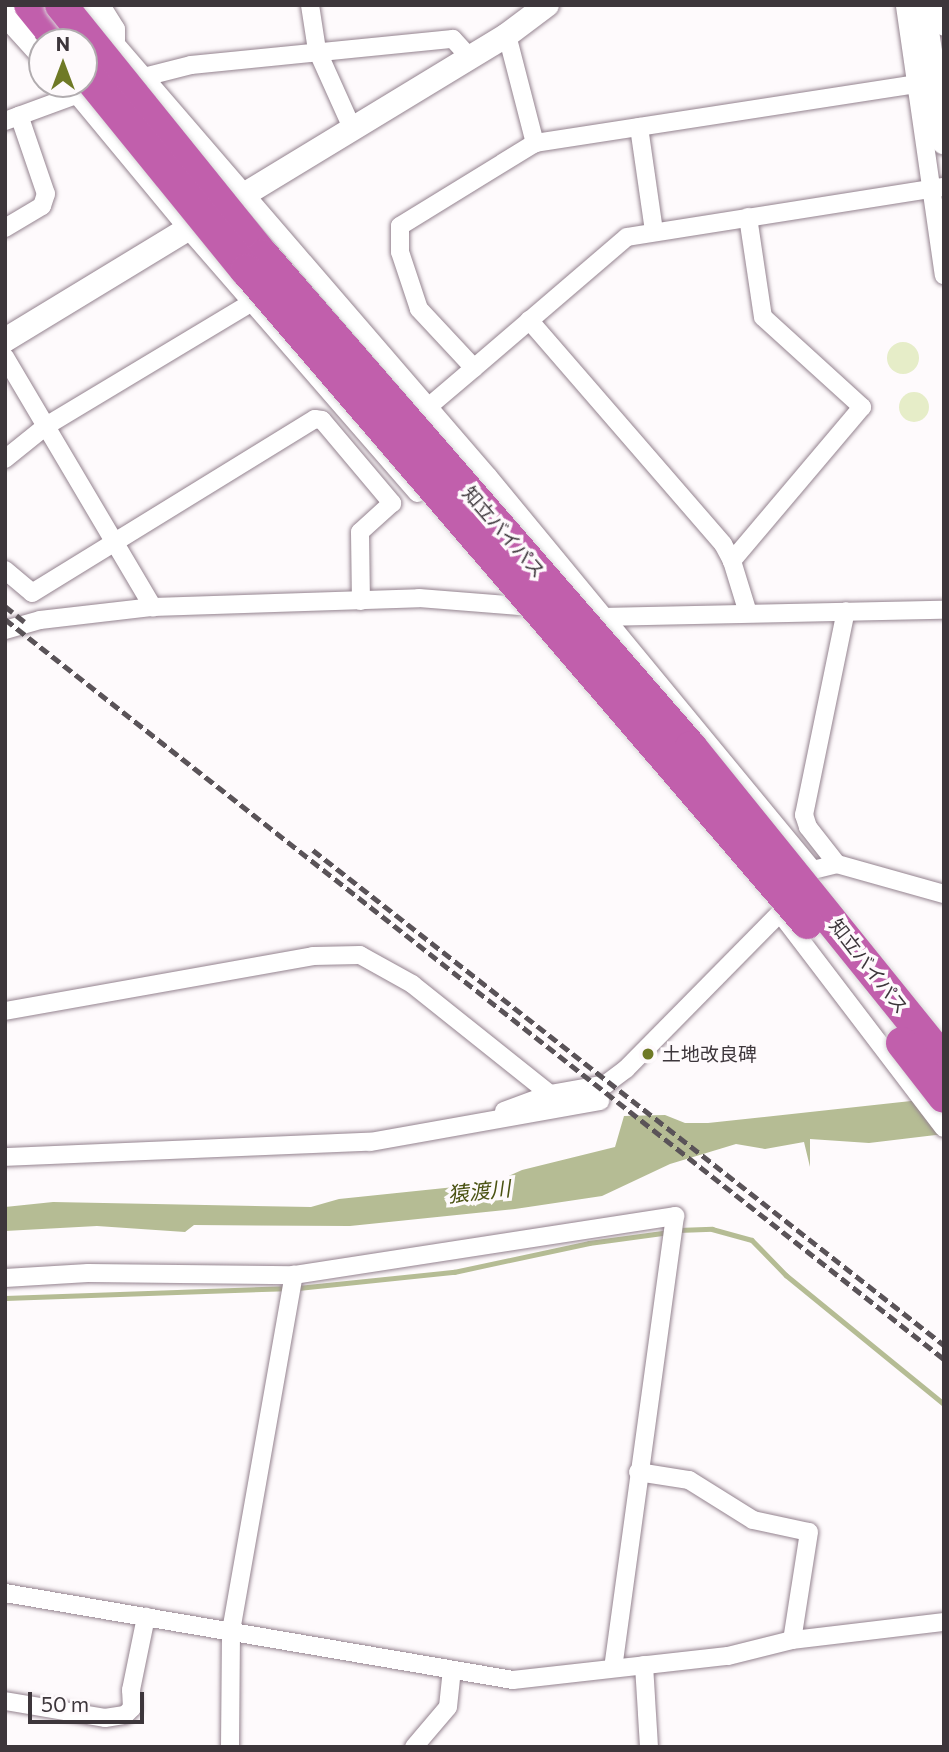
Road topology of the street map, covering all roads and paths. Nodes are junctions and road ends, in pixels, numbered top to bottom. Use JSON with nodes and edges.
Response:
{"nodes":[{"id":1,"x":12,"y":5,"type":"edge"},
{"id":2,"x":30,"y":5,"type":"edge"},
{"id":3,"x":61,"y":5,"type":"edge"},
{"id":4,"x":82,"y":5,"type":"edge"},
{"id":5,"x":101,"y":5,"type":"edge"},
{"id":6,"x":310,"y":5,"type":"edge"},
{"id":7,"x":547,"y":5,"type":"edge"},
{"id":8,"x":923,"y":5,"type":"edge"},
{"id":9,"x":940,"y":5,"type":"edge"},
{"id":10,"x":905,"y":6,"type":"edge"},
{"id":11,"x":5,"y":18,"type":"edge"},
{"id":12,"x":944,"y":27,"type":"edge"},
{"id":13,"x":28,"y":28,"type":"edge"},
{"id":14,"x":49,"y":28,"type":"edge"},
{"id":15,"x":507,"y":35,"type":"junction"},
{"id":16,"x":28,"y":43,"type":"edge"},
{"id":17,"x":116,"y":47,"type":"junction"},
{"id":18,"x":317,"y":50,"type":"junction"},
{"id":19,"x":470,"y":58,"type":"junction"},
{"id":20,"x":142,"y":77,"type":"junction"},
{"id":21,"x":98,"y":81,"type":"edge"},
{"id":22,"x":931,"y":82,"type":"edge"},
{"id":23,"x":49,"y":98,"type":"edge"},
{"id":24,"x":87,"y":98,"type":"edge"},
{"id":25,"x":90,"y":98,"type":"edge"},
{"id":26,"x":12,"y":118,"type":"edge"},
{"id":27,"x":639,"y":127,"type":"junction"},
{"id":28,"x":352,"y":128,"type":"junction"},
{"id":29,"x":944,"y":142,"type":"edge"},
{"id":30,"x":535,"y":143,"type":"junction"},
{"id":31,"x":938,"y":188,"type":"edge"},
{"id":32,"x":243,"y":193,"type":"junction"},
{"id":33,"x":748,"y":218,"type":"junction"},
{"id":34,"x":5,"y":228,"type":"edge"},
{"id":35,"x":187,"y":228,"type":"junction"},
{"id":36,"x":654,"y":232,"type":"junction"},
{"id":37,"x":944,"y":275,"type":"edge"},
{"id":38,"x":251,"y":303,"type":"junction"},
{"id":39,"x":529,"y":320,"type":"junction"},
{"id":40,"x":5,"y":340,"type":"edge"},
{"id":41,"x":5,"y":357,"type":"edge"},
{"id":42,"x":474,"y":368,"type":"junction"},
{"id":43,"x":427,"y":408,"type":"junction"},
{"id":44,"x":46,"y":426,"type":"junction"},
{"id":45,"x":5,"y":459,"type":"edge"},
{"id":46,"x":113,"y":545,"type":"junction"},
{"id":47,"x":732,"y":561,"type":"junction"},
{"id":48,"x":5,"y":570,"type":"edge"},
{"id":49,"x":572,"y":579,"type":"junction"},
{"id":50,"x":360,"y":601,"type":"junction"},
{"id":51,"x":520,"y":606,"type":"junction"},
{"id":52,"x":153,"y":607,"type":"junction"},
{"id":53,"x":944,"y":610,"type":"edge"},
{"id":54,"x":846,"y":611,"type":"junction"},
{"id":55,"x":748,"y":613,"type":"junction"},
{"id":56,"x":603,"y":615,"type":"junction"},
{"id":57,"x":5,"y":630,"type":"edge"},
{"id":58,"x":552,"y":643,"type":"junction"},
{"id":59,"x":837,"y":864,"type":"junction"},
{"id":60,"x":813,"y":870,"type":"junction"},
{"id":61,"x":944,"y":894,"type":"edge"},
{"id":62,"x":781,"y":914,"type":"junction"},
{"id":63,"x":5,"y":1011,"type":"edge"},
{"id":64,"x":873,"y":1036,"type":"junction"},
{"id":65,"x":944,"y":1039,"type":"edge"},
{"id":66,"x":944,"y":1061,"type":"edge"},
{"id":67,"x":550,"y":1094,"type":"junction"},
{"id":68,"x":944,"y":1097,"type":"edge"},
{"id":69,"x":600,"y":1101,"type":"dead end"},
{"id":70,"x":458,"y":1128,"type":"junction"},
{"id":71,"x":944,"y":1128,"type":"edge"},
{"id":72,"x":5,"y":1157,"type":"edge"},
{"id":73,"x":294,"y":1275,"type":"junction"},
{"id":74,"x":5,"y":1279,"type":"edge"},
{"id":75,"x":638,"y":1472,"type":"junction"},
{"id":76,"x":5,"y":1593,"type":"edge"},
{"id":77,"x":146,"y":1616,"type":"junction"},
{"id":78,"x":944,"y":1622,"type":"edge"},
{"id":79,"x":230,"y":1630,"type":"junction"},
{"id":80,"x":792,"y":1640,"type":"junction"},
{"id":81,"x":644,"y":1665,"type":"junction"},
{"id":82,"x":612,"y":1668,"type":"junction"},
{"id":83,"x":452,"y":1670,"type":"junction"},
{"id":84,"x":5,"y":1701,"type":"edge"},
{"id":85,"x":230,"y":1747,"type":"edge"},
{"id":86,"x":414,"y":1747,"type":"edge"},
{"id":87,"x":649,"y":1747,"type":"edge"}],
"edges":[{"from":1,"to":13,"type":"street"},
{"from":2,"to":14,"type":"highway"},
{"from":3,"to":66,"type":"highway","name":"知立バイパス","bridge":true},
{"from":4,"to":17,"type":"street"},
{"from":5,"to":17,"type":"street"},
{"from":6,"to":18,"type":"street"},
{"from":7,"to":15,"type":"street"},
{"from":8,"to":22,"type":"street"},
{"from":9,"to":12,"type":"street"},
{"from":10,"to":22,"type":"street"},
{"from":11,"to":16,"type":"street"},
{"from":15,"to":19,"type":"street"},
{"from":15,"to":30,"type":"street"},
{"from":17,"to":20,"type":"street"},
{"from":18,"to":19,"type":"street"},
{"from":18,"to":20,"type":"street"},
{"from":18,"to":28,"type":"street"},
{"from":19,"to":28,"type":"street"},
{"from":20,"to":21,"type":"street"},
{"from":20,"to":32,"type":"street"},
{"from":22,"to":27,"type":"street"},
{"from":22,"to":29,"type":"street"},
{"from":22,"to":31,"type":"street"},
{"from":23,"to":26,"type":"street"},
{"from":24,"to":35,"type":"street"},
{"from":25,"to":68,"type":"highway","name":"知立バイパス","bridge":true},
{"from":26,"to":34,"type":"street"},
{"from":27,"to":30,"type":"street"},
{"from":27,"to":36,"type":"street"},
{"from":28,"to":32,"type":"street"},
{"from":30,"to":42,"type":"street"},
{"from":31,"to":33,"type":"street"},
{"from":31,"to":37,"type":"street"},
{"from":32,"to":35,"type":"street"},
{"from":32,"to":43,"type":"street"},
{"from":33,"to":36,"type":"street"},
{"from":33,"to":47,"type":"street"},
{"from":35,"to":38,"type":"street"},
{"from":35,"to":40,"type":"street"},
{"from":36,"to":39,"type":"street"},
{"from":38,"to":44,"type":"street"},
{"from":38,"to":51,"type":"street"},
{"from":39,"to":42,"type":"street"},
{"from":39,"to":47,"type":"street"},
{"from":41,"to":44,"type":"street"},
{"from":42,"to":43,"type":"street"},
{"from":43,"to":49,"type":"street"},
{"from":44,"to":45,"type":"street"},
{"from":44,"to":46,"type":"street"},
{"from":46,"to":48,"type":"street"},
{"from":46,"to":50,"type":"street"},
{"from":46,"to":52,"type":"street"},
{"from":47,"to":55,"type":"street"},
{"from":49,"to":51,"type":"street"},
{"from":49,"to":56,"type":"street"},
{"from":50,"to":51,"type":"street"},
{"from":50,"to":52,"type":"street"},
{"from":51,"to":58,"type":"street"},
{"from":52,"to":57,"type":"street"},
{"from":53,"to":54,"type":"street"},
{"from":54,"to":55,"type":"street"},
{"from":54,"to":59,"type":"street"},
{"from":55,"to":56,"type":"street"},
{"from":56,"to":58,"type":"street"},
{"from":56,"to":60,"type":"street"},
{"from":58,"to":62,"type":"street"},
{"from":59,"to":60,"type":"street"},
{"from":59,"to":61,"type":"street"},
{"from":60,"to":62,"type":"street"},
{"from":62,"to":64,"type":"street"},
{"from":62,"to":67,"type":"street"},
{"from":63,"to":67,"type":"street"},
{"from":64,"to":65,"type":"street"},
{"from":64,"to":71,"type":"street"},
{"from":67,"to":70,"type":"street"},
{"from":69,"to":70,"type":"street"},
{"from":70,"to":72,"type":"street"},
{"from":73,"to":74,"type":"street"},
{"from":73,"to":75,"type":"street"},
{"from":73,"to":79,"type":"street"},
{"from":75,"to":80,"type":"street"},
{"from":75,"to":82,"type":"street"},
{"from":76,"to":77,"type":"street"},
{"from":77,"to":79,"type":"street"},
{"from":77,"to":84,"type":"street"},
{"from":78,"to":80,"type":"street"},
{"from":79,"to":83,"type":"street"},
{"from":79,"to":85,"type":"street"},
{"from":80,"to":81,"type":"street"},
{"from":81,"to":82,"type":"street"},
{"from":81,"to":87,"type":"street"},
{"from":82,"to":83,"type":"street"},
{"from":83,"to":86,"type":"street"}]}
